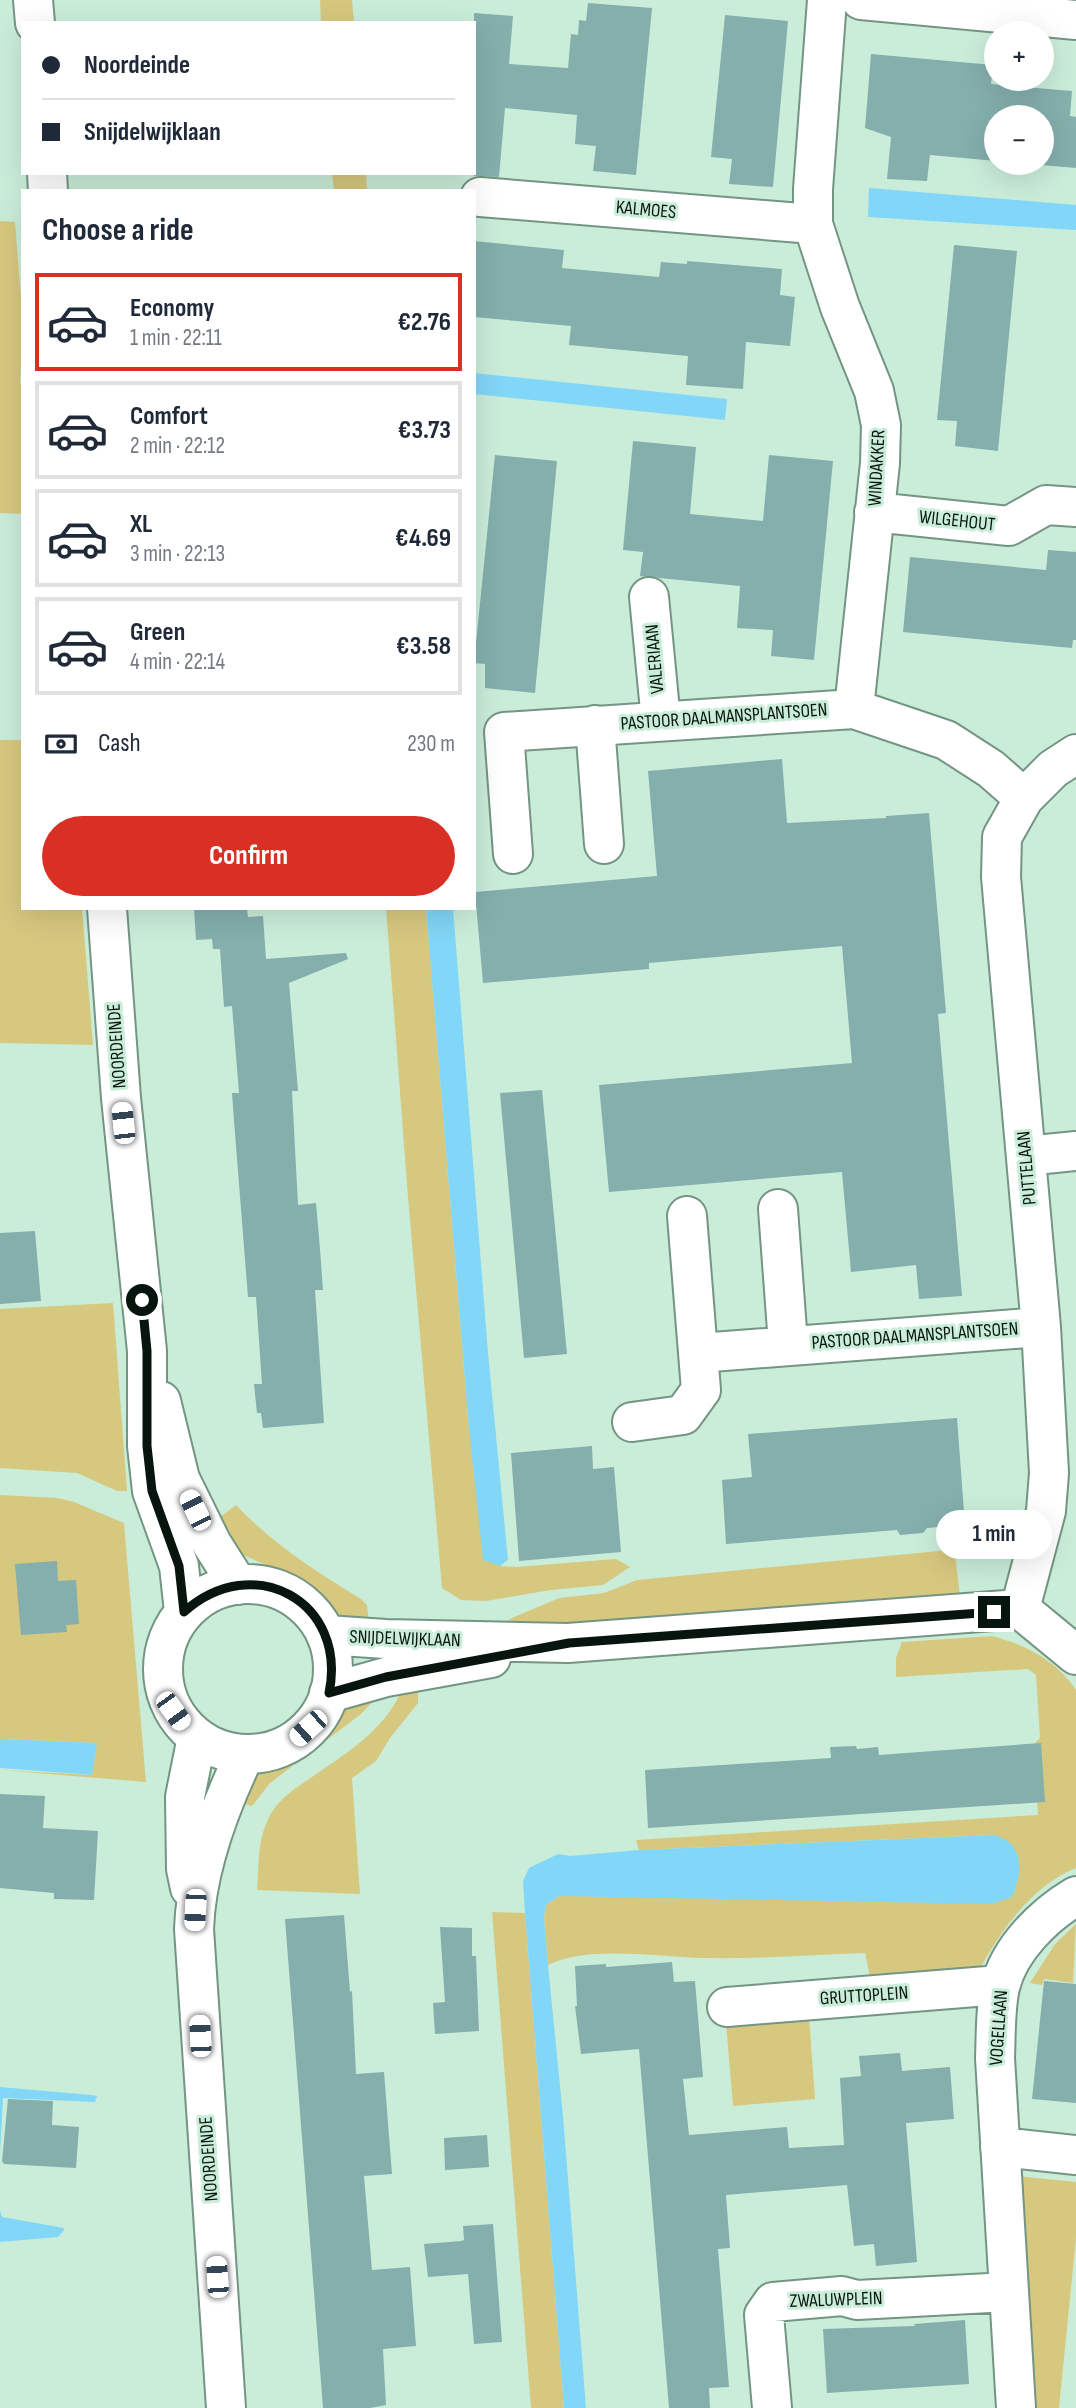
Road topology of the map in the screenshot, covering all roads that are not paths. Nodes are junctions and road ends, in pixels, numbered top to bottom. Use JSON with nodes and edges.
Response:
{"nodes":[{"id":1,"x":33,"y":0,"type":"edge"},
{"id":2,"x":827,"y":0,"type":"edge"},
{"id":3,"x":861,"y":0,"type":"edge"},
{"id":4,"x":1076,"y":20,"type":"edge"},
{"id":5,"x":35,"y":21,"type":"edge"},
{"id":6,"x":480,"y":197,"type":"dead end"},
{"id":7,"x":813,"y":224,"type":"junction"},
{"id":8,"x":1076,"y":506,"type":"edge"},
{"id":9,"x":874,"y":512,"type":"junction"},
{"id":10,"x":649,"y":597,"type":"dead end"},
{"id":11,"x":854,"y":709,"type":"junction"},
{"id":12,"x":661,"y":721,"type":"junction"},
{"id":13,"x":594,"y":725,"type":"junction"},
{"id":14,"x":1076,"y":754,"type":"edge"},
{"id":15,"x":1024,"y":798,"type":"junction"},
{"id":16,"x":604,"y":844,"type":"dead end"},
{"id":17,"x":513,"y":854,"type":"dead end"},
{"id":18,"x":107,"y":910,"type":"edge"},
{"id":19,"x":1076,"y":1151,"type":"edge"},
{"id":20,"x":1026,"y":1156,"type":"junction"},
{"id":21,"x":778,"y":1209,"type":"dead end"},
{"id":22,"x":687,"y":1216,"type":"dead end"},
{"id":23,"x":1041,"y":1327,"type":"junction"},
{"id":24,"x":788,"y":1344,"type":"junction"},
{"id":25,"x":147,"y":1351,"type":"junction"},
{"id":26,"x":699,"y":1353,"type":"junction"},
{"id":27,"x":632,"y":1422,"type":"dead end"},
{"id":28,"x":238,"y":1585,"type":"junction"},
{"id":29,"x":1020,"y":1609,"type":"junction"},
{"id":30,"x":184,"y":1612,"type":"junction"},
{"id":31,"x":326,"y":1635,"type":"junction"},
{"id":32,"x":569,"y":1643,"type":"junction"},
{"id":33,"x":1076,"y":1655,"type":"edge"},
{"id":34,"x":329,"y":1693,"type":"junction"},
{"id":35,"x":197,"y":1737,"type":"junction"},
{"id":36,"x":244,"y":1754,"type":"junction"},
{"id":37,"x":1076,"y":1896,"type":"edge"},
{"id":38,"x":195,"y":1910,"type":"junction"},
{"id":39,"x":1000,"y":1985,"type":"junction"},
{"id":40,"x":727,"y":2007,"type":"dead end"},
{"id":41,"x":1000,"y":2147,"type":"junction"},
{"id":42,"x":1076,"y":2155,"type":"edge"},
{"id":43,"x":1008,"y":2292,"type":"junction"},
{"id":44,"x":226,"y":2408,"type":"edge"},
{"id":45,"x":772,"y":2408,"type":"edge"},
{"id":46,"x":1016,"y":2408,"type":"edge"}],
"edges":[{"from":1,"to":5,"type":"street"},
{"from":2,"to":7,"type":"street","name":"WINDAKKER"},
{"from":3,"to":4,"type":"street"},
{"from":6,"to":7,"type":"street","name":"KALMOES"},
{"from":7,"to":9,"type":"street","name":"WINDAKKER"},
{"from":8,"to":9,"type":"street","name":"WILGEHOUT"},
{"from":9,"to":11,"type":"street","name":"WINDAKKER"},
{"from":10,"to":12,"type":"street","name":"VALERIAAN"},
{"from":11,"to":12,"type":"street","name":"PASTOOR DAALMANSPLANTSOEN"},
{"from":11,"to":15,"type":"street"},
{"from":12,"to":13,"type":"street","name":"PASTOOR DAALMANSPLANTSOEN"},
{"from":13,"to":16,"type":"street","name":"PASTOOR DAALMANSPLANTSOEN"},
{"from":13,"to":17,"type":"street","name":"PASTOOR DAALMANSPLANTSOEN"},
{"from":14,"to":15,"type":"street","name":"PUTTELAAN"},
{"from":15,"to":20,"type":"street","name":"PUTTELAAN"},
{"from":18,"to":25,"type":"street","name":"NOORDEINDE"},
{"from":19,"to":20,"type":"street"},
{"from":20,"to":23,"type":"street","name":"PUTTELAAN"},
{"from":21,"to":24,"type":"street","name":"PASTOOR DAALMANSPLANTSOEN"},
{"from":22,"to":26,"type":"street"},
{"from":23,"to":24,"type":"street","name":"PASTOOR DAALMANSPLANTSOEN"},
{"from":23,"to":29,"type":"street","name":"PUTTELAAN"},
{"from":24,"to":26,"type":"street","name":"PASTOOR DAALMANSPLANTSOEN"},
{"from":25,"to":28,"type":"street","name":"NOORDEINDE"},
{"from":25,"to":30,"type":"street","name":"NOORDEINDE"},
{"from":26,"to":27,"type":"street"},
{"from":28,"to":30,"type":"street"},
{"from":28,"to":31,"type":"street"},
{"from":29,"to":32,"type":"street","name":"SNIJDELWIJKLAAN"},
{"from":29,"to":33,"type":"street"},
{"from":30,"to":35,"type":"street"},
{"from":31,"to":32,"type":"street","name":"SNIJDELWIJKLAAN"},
{"from":31,"to":34,"type":"street"},
{"from":32,"to":34,"type":"street","name":"SNIJDELWIJKLAAN"},
{"from":34,"to":36,"type":"street"},
{"from":35,"to":36,"type":"street"},
{"from":35,"to":38,"type":"street","name":"NOORDEINDE"},
{"from":36,"to":38,"type":"street","name":"NOORDEINDE"},
{"from":37,"to":39,"type":"street","name":"VOGELLAAN"},
{"from":38,"to":44,"type":"street","name":"NOORDEINDE"},
{"from":39,"to":40,"type":"street","name":"GRUTTOPLEIN"},
{"from":39,"to":41,"type":"street","name":"VOGELLAAN"},
{"from":41,"to":42,"type":"street"},
{"from":41,"to":43,"type":"street","name":"VOGELLAAN"},
{"from":43,"to":45,"type":"street","name":"ZWALUWPLEIN"},
{"from":43,"to":46,"type":"street","name":"VOGELLAAN"}]}
